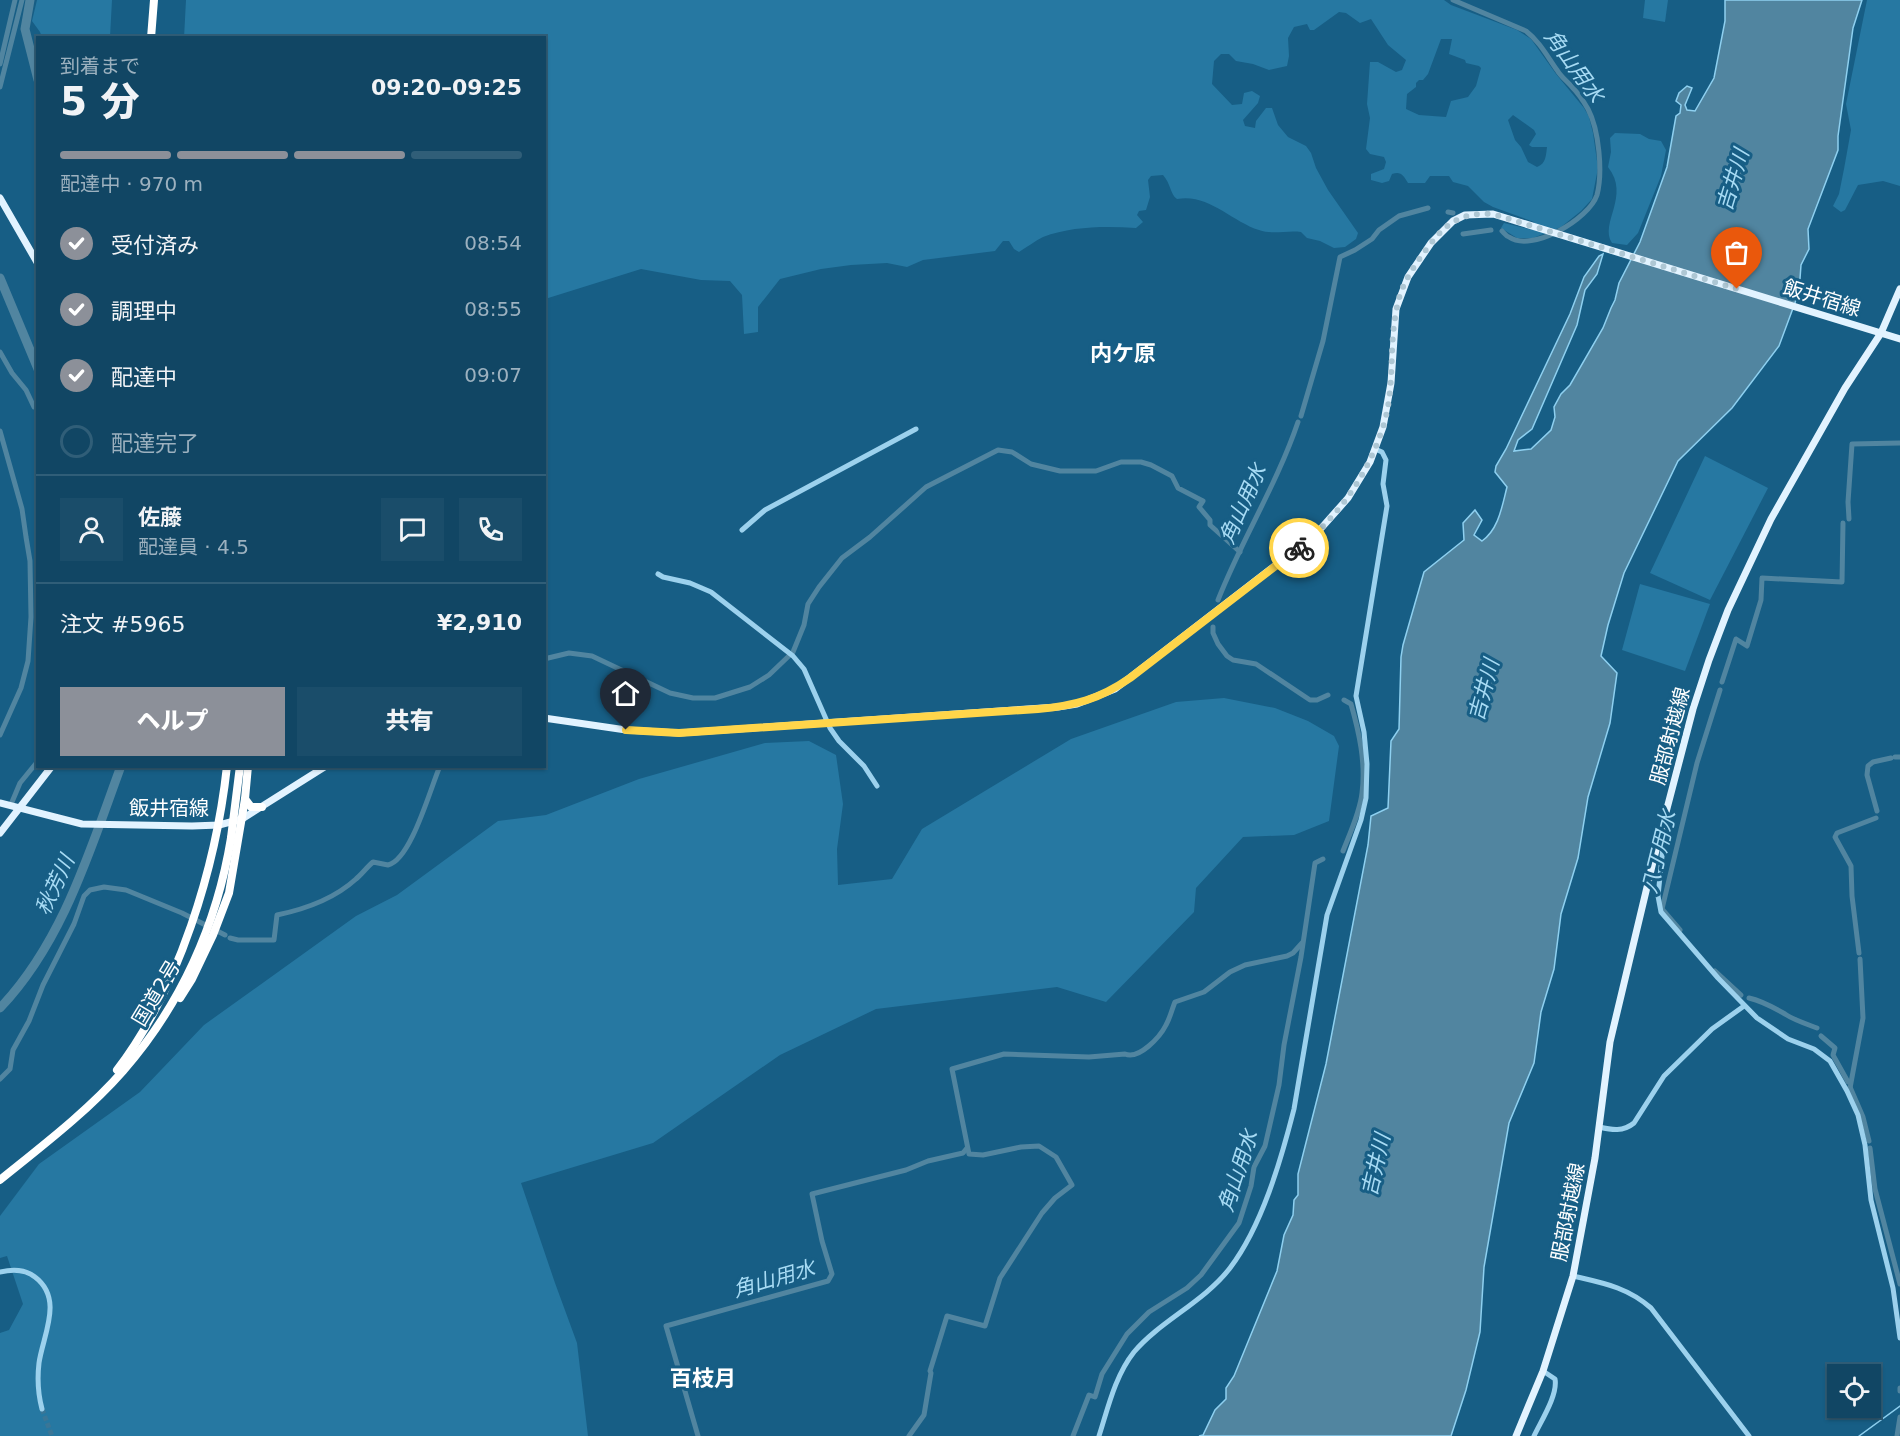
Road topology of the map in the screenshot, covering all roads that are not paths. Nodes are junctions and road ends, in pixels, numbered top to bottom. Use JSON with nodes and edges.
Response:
{"nodes":[{"id":1,"x":154,"y":0,"type":"edge"},
{"id":2,"x":151,"y":36,"type":"edge"},
{"id":3,"x":0,"y":198,"type":"edge"},
{"id":4,"x":36,"y":261,"type":"edge"},
{"id":5,"x":1900,"y":289,"type":"edge"},
{"id":6,"x":1881,"y":333,"type":"junction"},
{"id":7,"x":1900,"y":339,"type":"edge"},
{"id":8,"x":916,"y":429,"type":"dead end"},
{"id":9,"x":1375,"y":449,"type":"junction"},
{"id":10,"x":742,"y":530,"type":"dead end"},
{"id":11,"x":658,"y":574,"type":"dead end"},
{"id":12,"x":546,"y":718,"type":"edge"},
{"id":13,"x":827,"y":722,"type":"junction"},
{"id":14,"x":50,"y":768,"type":"edge"},
{"id":15,"x":227,"y":768,"type":"edge"},
{"id":16,"x":240,"y":768,"type":"edge"},
{"id":17,"x":248,"y":768,"type":"edge"},
{"id":18,"x":323,"y":768,"type":"edge"},
{"id":19,"x":877,"y":786,"type":"dead end"},
{"id":20,"x":245,"y":799,"type":"junction"},
{"id":21,"x":0,"y":803,"type":"edge"},
{"id":22,"x":262,"y":807,"type":"junction"},
{"id":23,"x":18,"y":808,"type":"junction"},
{"id":24,"x":1666,"y":813,"type":"junction"},
{"id":25,"x":242,"y":819,"type":"junction"},
{"id":26,"x":219,"y":825,"type":"junction"},
{"id":27,"x":0,"y":833,"type":"edge"},
{"id":28,"x":215,"y":921,"type":"junction"},
{"id":29,"x":1744,"y":1006,"type":"junction"},
{"id":30,"x":101,"y":1094,"type":"junction"},
{"id":31,"x":1599,"y":1127,"type":"junction"},
{"id":32,"x":0,"y":1180,"type":"edge"},
{"id":33,"x":0,"y":1272,"type":"edge"},
{"id":34,"x":1573,"y":1275,"type":"junction"},
{"id":35,"x":1900,"y":1338,"type":"edge"},
{"id":36,"x":1543,"y":1371,"type":"junction"},
{"id":37,"x":42,"y":1409,"type":"tunnel mouth"},
{"id":38,"x":1100,"y":1436,"type":"edge"},
{"id":39,"x":1516,"y":1436,"type":"edge"},
{"id":40,"x":1534,"y":1436,"type":"edge"},
{"id":41,"x":1749,"y":1436,"type":"edge"}],
"edges":[{"from":1,"to":2,"type":"highway"},
{"from":3,"to":4,"type":"main road"},
{"from":5,"to":6,"type":"main road","name":"服部射越線"},
{"from":6,"to":7,"type":"main road","name":"飯井宿線"},
{"from":6,"to":9,"type":"main road","name":"飯井宿線"},
{"from":6,"to":24,"type":"main road","name":"服部射越線"},
{"from":8,"to":10,"type":"street"},
{"from":9,"to":13,"type":"main road","name":"飯井宿線"},
{"from":9,"to":38,"type":"street"},
{"from":11,"to":13,"type":"street"},
{"from":12,"to":13,"type":"main road","name":"飯井宿線"},
{"from":13,"to":19,"type":"street"},
{"from":14,"to":23,"type":"main road"},
{"from":15,"to":26,"type":"highway"},
{"from":16,"to":28,"type":"highway","bridge":true},
{"from":17,"to":20,"type":"highway"},
{"from":18,"to":22,"type":"main road","name":"飯井宿線"},
{"from":20,"to":22,"type":"highway"},
{"from":20,"to":25,"type":"highway"},
{"from":21,"to":23,"type":"main road","name":"飯井宿線"},
{"from":22,"to":25,"type":"main road","name":"飯井宿線"},
{"from":23,"to":26,"type":"main road","name":"飯井宿線"},
{"from":23,"to":27,"type":"main road"},
{"from":24,"to":29,"type":"street"},
{"from":24,"to":31,"type":"main road","name":"服部射越線"},
{"from":25,"to":26,"type":"main road","name":"飯井宿線"},
{"from":25,"to":28,"type":"highway"},
{"from":26,"to":30,"type":"highway"},
{"from":28,"to":30,"type":"highway","name":"国道2号"},
{"from":29,"to":31,"type":"street"},
{"from":29,"to":35,"type":"street"},
{"from":30,"to":32,"type":"highway","name":"国道2号"},
{"from":31,"to":34,"type":"main road","name":"服部射越線"},
{"from":33,"to":37,"type":"street"},
{"from":34,"to":36,"type":"main road","name":"服部射越線"},
{"from":34,"to":41,"type":"street"},
{"from":36,"to":39,"type":"main road","name":"服部射越線"},
{"from":36,"to":40,"type":"street"}]}
